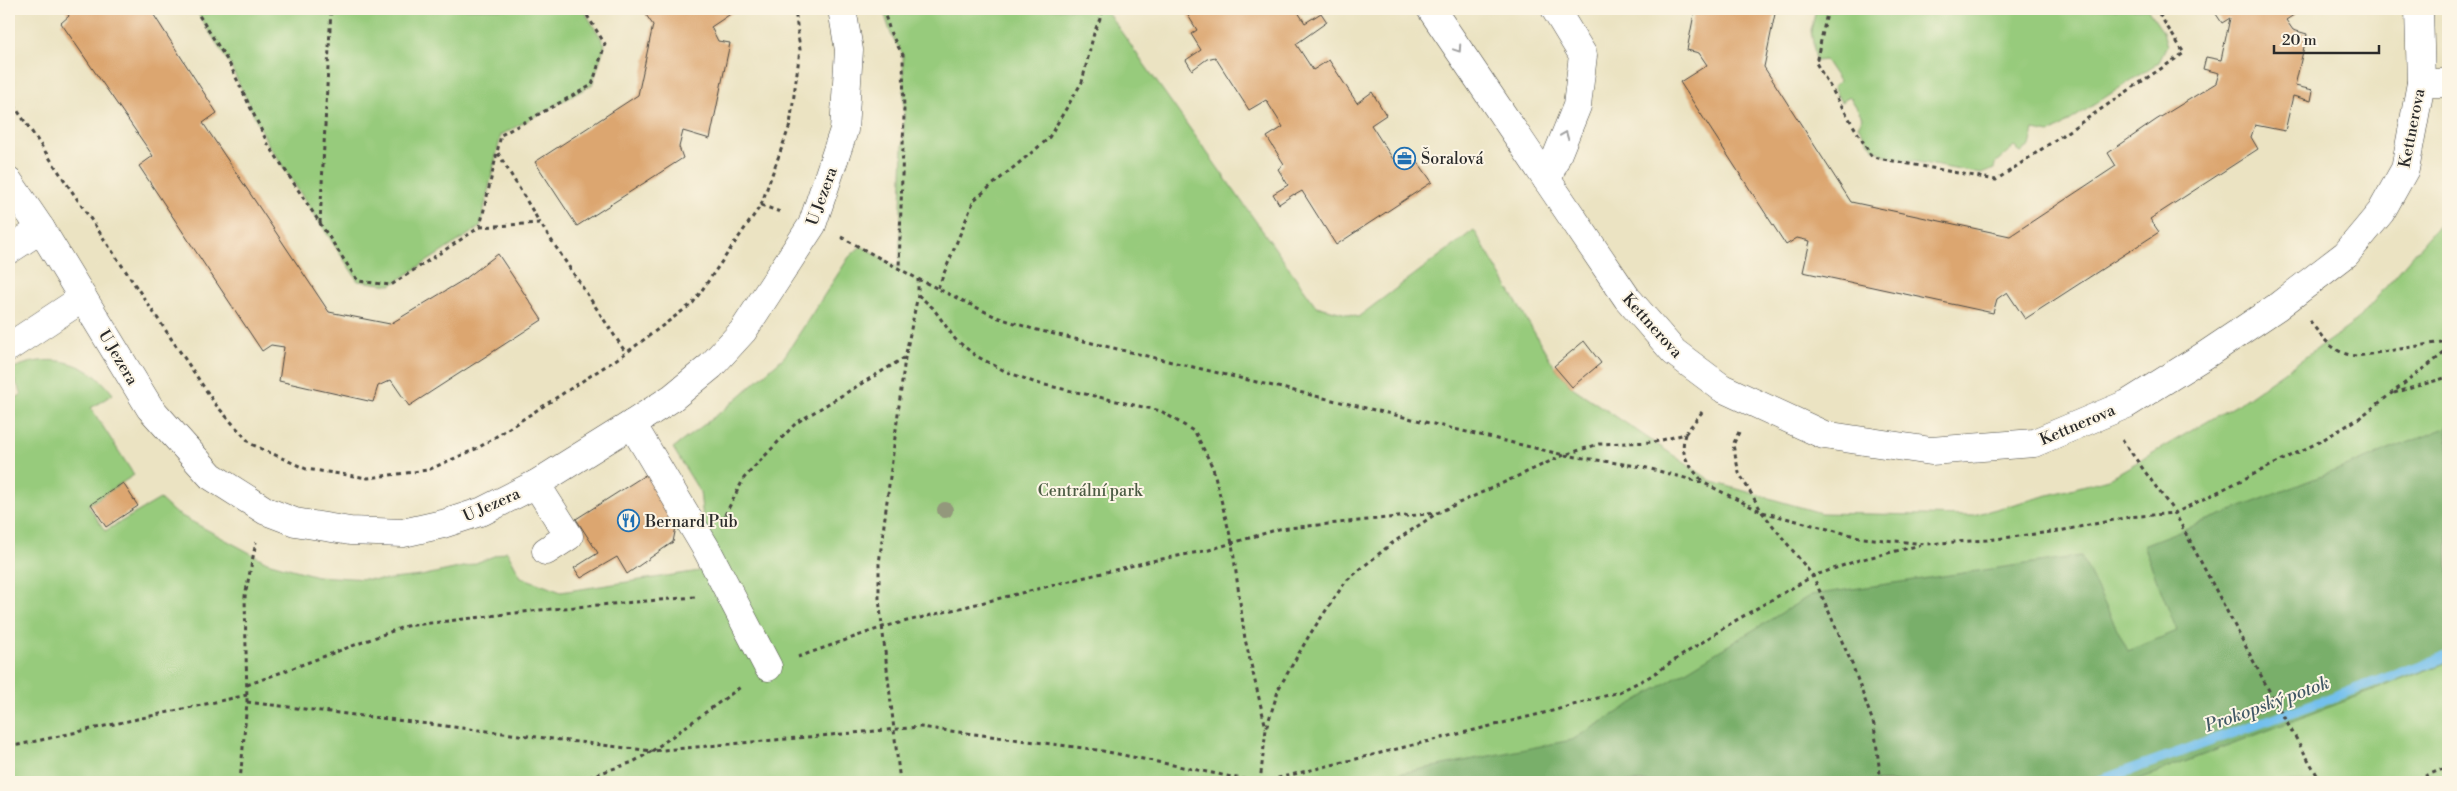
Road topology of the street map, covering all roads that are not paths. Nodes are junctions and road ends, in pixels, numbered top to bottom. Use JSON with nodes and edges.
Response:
{"nodes":[{"id":1,"x":842,"y":9,"type":"edge"},
{"id":2,"x":1431,"y":9,"type":"edge"},
{"id":3,"x":1555,"y":9,"type":"edge"},
{"id":4,"x":2419,"y":9,"type":"edge"},
{"id":5,"x":2421,"y":83,"type":"junction"},
{"id":6,"x":2448,"y":83,"type":"edge"},
{"id":7,"x":1547,"y":180,"type":"junction"},
{"id":8,"x":9,"y":182,"type":"edge"},
{"id":9,"x":40,"y":229,"type":"junction"},
{"id":10,"x":9,"y":250,"type":"edge"},
{"id":11,"x":83,"y":298,"type":"junction"},
{"id":12,"x":9,"y":347,"type":"edge"},
{"id":13,"x":632,"y":424,"type":"junction"},
{"id":14,"x":536,"y":484,"type":"junction"},
{"id":15,"x":546,"y":551,"type":"dead end"},
{"id":16,"x":768,"y":667,"type":"road end"}],
"edges":[{"from":1,"to":13,"type":"street","name":"U Jezera"},
{"from":2,"to":7,"type":"street","name":"Kettnerova","one_way":true},
{"from":7,"to":3,"type":"street","one_way":true},
{"from":4,"to":5,"type":"street","name":"Kettnerova"},
{"from":5,"to":6,"type":"street"},
{"from":5,"to":7,"type":"street","name":"Kettnerova"},
{"from":8,"to":9,"type":"street","name":"U Jezera"},
{"from":9,"to":10,"type":"street"},
{"from":9,"to":11,"type":"street","name":"U Jezera"},
{"from":11,"to":12,"type":"street"},
{"from":11,"to":14,"type":"street","name":"U Jezera"},
{"from":13,"to":14,"type":"street","name":"U Jezera"},
{"from":13,"to":16,"type":"street"},
{"from":14,"to":15,"type":"street"}]}
